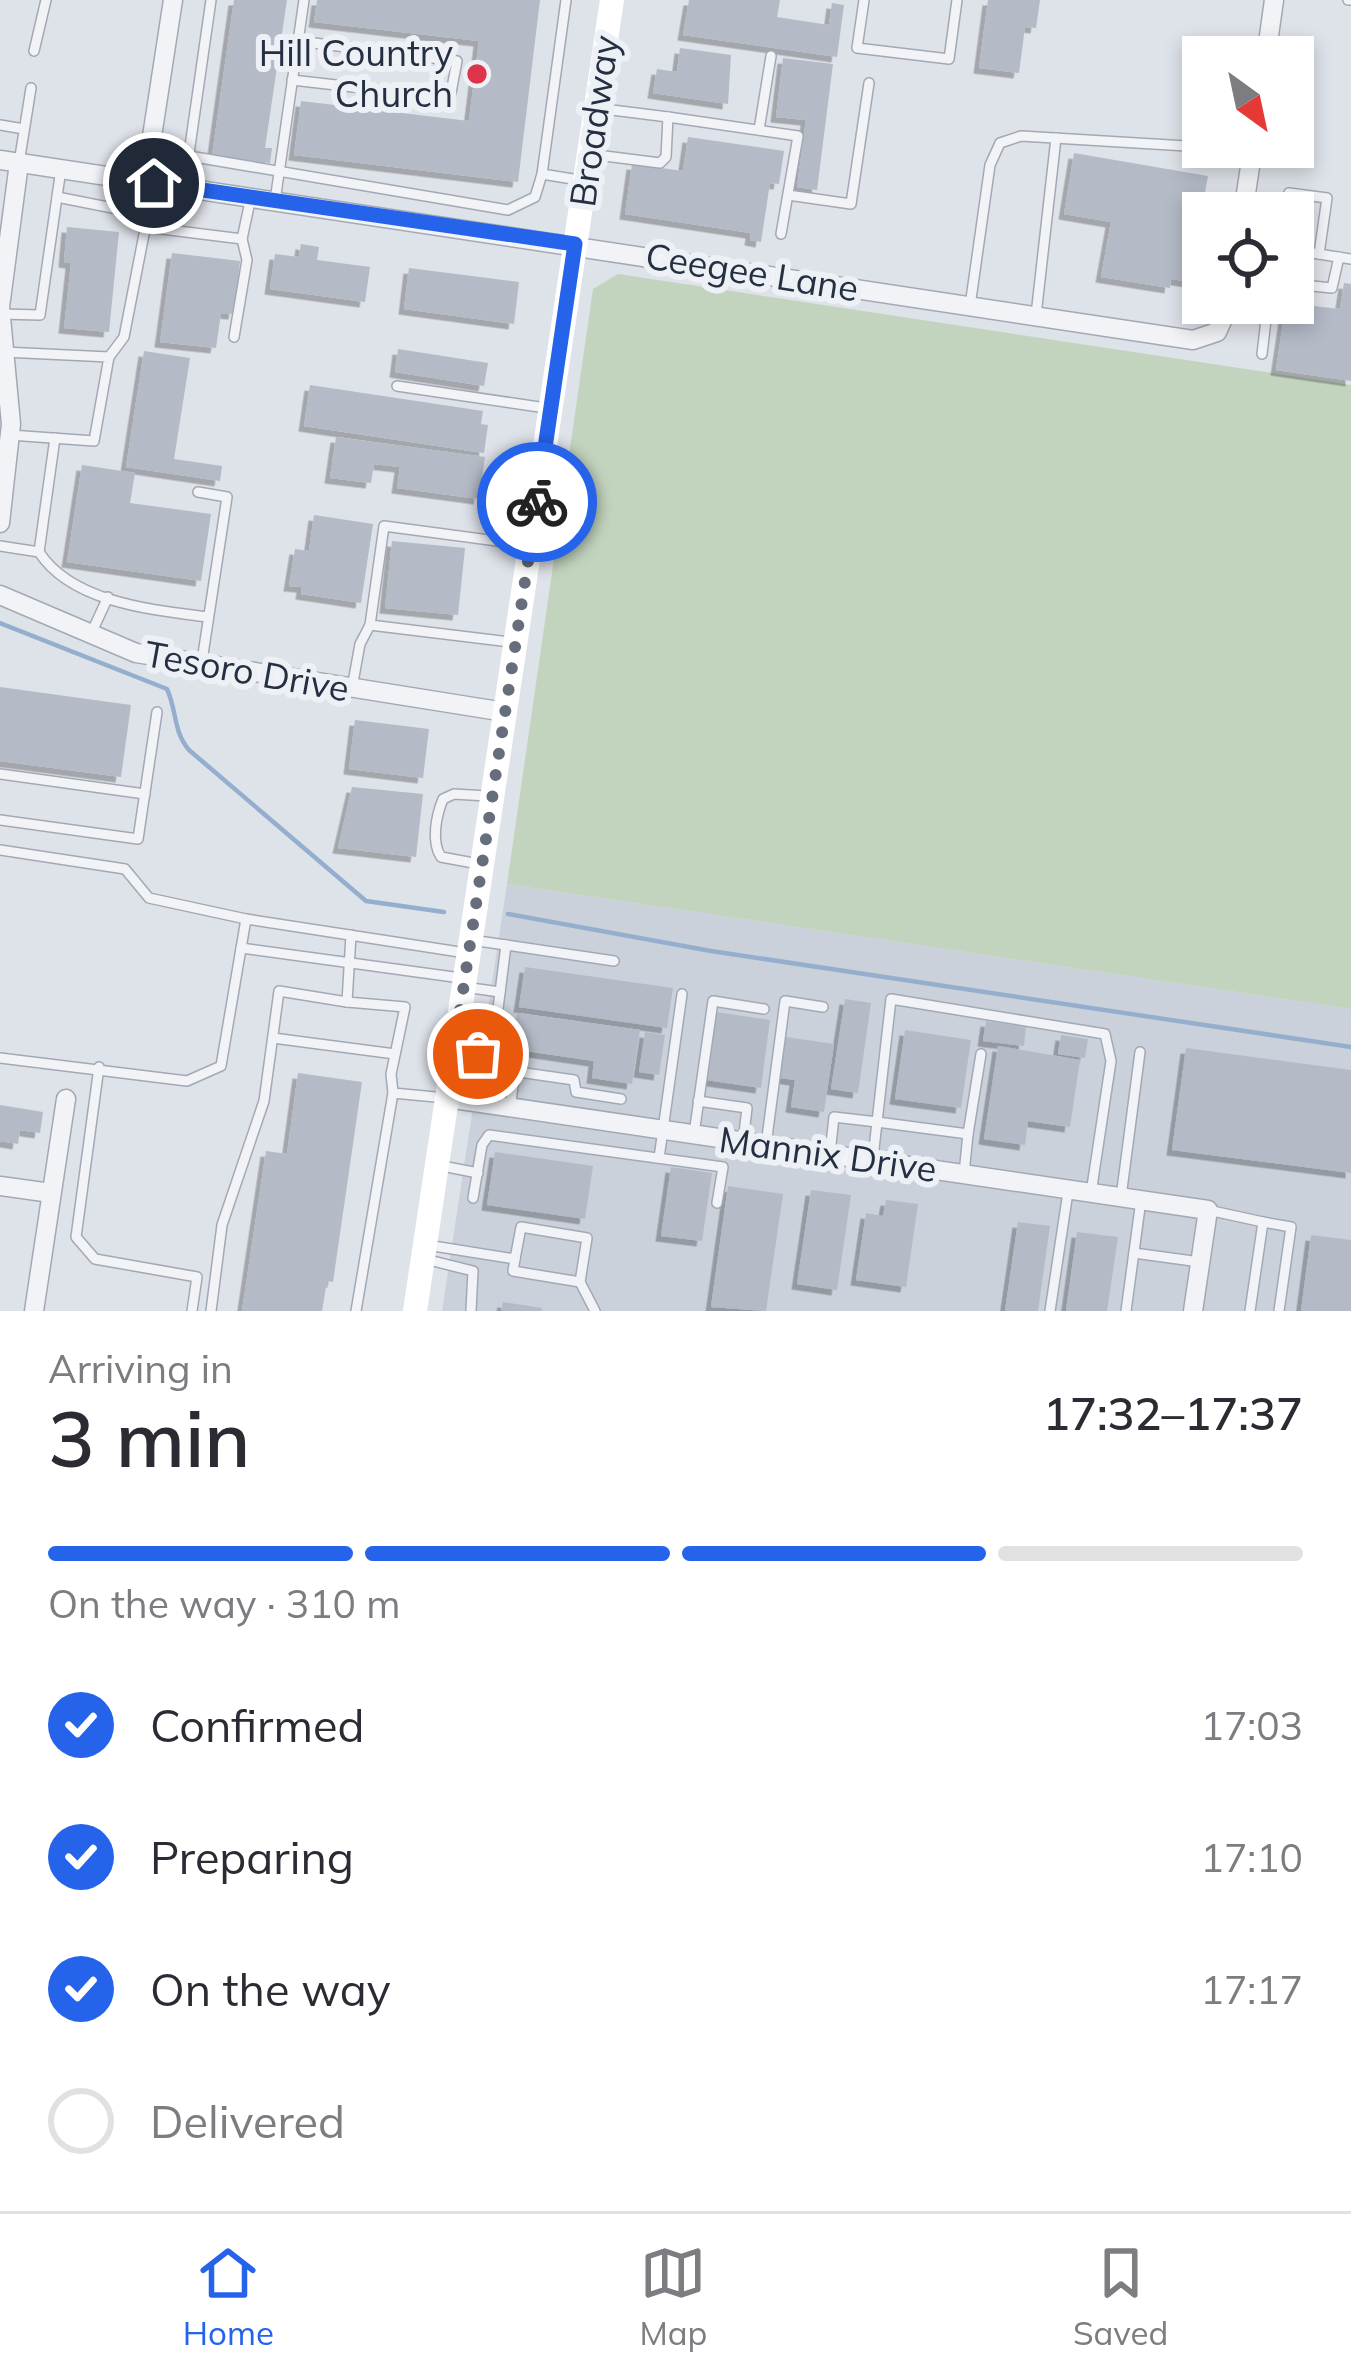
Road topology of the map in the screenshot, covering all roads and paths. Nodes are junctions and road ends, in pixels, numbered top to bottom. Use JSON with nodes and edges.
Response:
{"nodes":[{"id":1,"x":46,"y":0,"type":"edge"},
{"id":2,"x":172,"y":0,"type":"edge"},
{"id":3,"x":211,"y":0,"type":"edge"},
{"id":4,"x":304,"y":0,"type":"edge"},
{"id":5,"x":566,"y":0,"type":"edge"},
{"id":6,"x":612,"y":0,"type":"edge"},
{"id":7,"x":864,"y":0,"type":"edge"},
{"id":8,"x":957,"y":0,"type":"edge"},
{"id":9,"x":1274,"y":0,"type":"edge"},
{"id":10,"x":1269,"y":36,"type":"edge"},
{"id":11,"x":298,"y":40,"type":"junction"},
{"id":12,"x":34,"y":51,"type":"dead end"},
{"id":13,"x":771,"y":56,"type":"dead end"},
{"id":14,"x":292,"y":80,"type":"junction"},
{"id":15,"x":869,"y":83,"type":"dead end"},
{"id":16,"x":32,"y":88,"type":"dead end"},
{"id":17,"x":596,"y":108,"type":"junction"},
{"id":18,"x":668,"y":117,"type":"junction"},
{"id":19,"x":0,"y":125,"type":"edge"},
{"id":20,"x":24,"y":129,"type":"junction"},
{"id":21,"x":758,"y":130,"type":"junction"},
{"id":22,"x":1055,"y":138,"type":"junction"},
{"id":23,"x":1182,"y":146,"type":"edge"},
{"id":24,"x":589,"y":154,"type":"junction"},
{"id":25,"x":188,"y":156,"type":"junction"},
{"id":26,"x":9,"y":161,"type":"edge"},
{"id":27,"x":61,"y":169,"type":"junction"},
{"id":28,"x":279,"y":170,"type":"junction"},
{"id":29,"x":542,"y":174,"type":"junction"},
{"id":30,"x":310,"y":176,"type":"junction"},
{"id":31,"x":585,"y":181,"type":"junction"},
{"id":32,"x":150,"y":183,"type":"junction"},
{"id":33,"x":184,"y":188,"type":"junction"},
{"id":34,"x":788,"y":195,"type":"junction"},
{"id":35,"x":1314,"y":196,"type":"edge"},
{"id":36,"x":57,"y":197,"type":"junction"},
{"id":37,"x":251,"y":197,"type":"junction"},
{"id":38,"x":274,"y":201,"type":"junction"},
{"id":39,"x":467,"y":203,"type":"junction"},
{"id":40,"x":307,"y":206,"type":"junction"},
{"id":41,"x":147,"y":221,"type":"junction"},
{"id":42,"x":462,"y":228,"type":"junction"},
{"id":43,"x":4,"y":234,"type":"edge"},
{"id":44,"x":781,"y":234,"type":"dead end"},
{"id":45,"x":242,"y":239,"type":"junction"},
{"id":46,"x":575,"y":244,"type":"junction"},
{"id":47,"x":1314,"y":253,"type":"edge"},
{"id":48,"x":1319,"y":254,"type":"junction"},
{"id":49,"x":1345,"y":258,"type":"edge"},
{"id":50,"x":1314,"y":286,"type":"edge"},
{"id":51,"x":970,"y":306,"type":"junction"},
{"id":52,"x":1,"y":314,"type":"edge"},
{"id":53,"x":1036,"y":316,"type":"junction"},
{"id":54,"x":1221,"y":324,"type":"edge"},
{"id":55,"x":1266,"y":324,"type":"edge"},
{"id":56,"x":234,"y":338,"type":"dead end"},
{"id":57,"x":4,"y":352,"type":"junction"},
{"id":58,"x":1262,"y":354,"type":"dead end"},
{"id":59,"x":109,"y":357,"type":"junction"},
{"id":60,"x":397,"y":386,"type":"dead end"},
{"id":61,"x":5,"y":387,"type":"edge"},
{"id":62,"x":551,"y":409,"type":"junction"},
{"id":63,"x":10,"y":435,"type":"junction"},
{"id":64,"x":55,"y":438,"type":"junction"},
{"id":65,"x":198,"y":491,"type":"dead end"},
{"id":66,"x":0,"y":524,"type":"edge"},
{"id":67,"x":530,"y":545,"type":"junction"},
{"id":68,"x":0,"y":546,"type":"edge"},
{"id":69,"x":39,"y":552,"type":"junction"},
{"id":70,"x":0,"y":595,"type":"edge"},
{"id":71,"x":108,"y":597,"type":"junction"},
{"id":72,"x":208,"y":617,"type":"junction"},
{"id":73,"x":370,"y":625,"type":"junction"},
{"id":74,"x":90,"y":637,"type":"junction"},
{"id":75,"x":516,"y":642,"type":"junction"},
{"id":76,"x":201,"y":667,"type":"junction"},
{"id":77,"x":351,"y":689,"type":"junction"},
{"id":78,"x":157,"y":712,"type":"dead end"},
{"id":79,"x":505,"y":712,"type":"junction"},
{"id":80,"x":0,"y":774,"type":"edge"},
{"id":81,"x":145,"y":794,"type":"junction"},
{"id":82,"x":493,"y":796,"type":"junction"},
{"id":83,"x":0,"y":820,"type":"edge"},
{"id":84,"x":0,"y":850,"type":"edge"},
{"id":85,"x":482,"y":865,"type":"junction"},
{"id":86,"x":246,"y":919,"type":"junction"},
{"id":87,"x":351,"y":935,"type":"junction"},
{"id":88,"x":506,"y":945,"type":"junction"},
{"id":89,"x":241,"y":948,"type":"junction"},
{"id":90,"x":614,"y":961,"type":"dead end"},
{"id":91,"x":349,"y":962,"type":"junction"},
{"id":92,"x":467,"y":965,"type":"junction"},
{"id":93,"x":500,"y":992,"type":"junction"},
{"id":94,"x":682,"y":994,"type":"dead end"},
{"id":95,"x":347,"y":1002,"type":"junction"},
{"id":96,"x":823,"y":1007,"type":"dead end"},
{"id":97,"x":764,"y":1009,"type":"dead end"},
{"id":98,"x":273,"y":1038,"type":"junction"},
{"id":99,"x":454,"y":1050,"type":"junction"},
{"id":100,"x":1140,"y":1052,"type":"dead end"},
{"id":101,"x":395,"y":1054,"type":"junction"},
{"id":102,"x":981,"y":1054,"type":"dead end"},
{"id":103,"x":492,"y":1056,"type":"junction"},
{"id":104,"x":0,"y":1058,"type":"edge"},
{"id":105,"x":99,"y":1067,"type":"junction"},
{"id":106,"x":515,"y":1072,"type":"junction"},
{"id":107,"x":393,"y":1093,"type":"junction"},
{"id":108,"x":586,"y":1094,"type":"junction"},
{"id":109,"x":447,"y":1098,"type":"junction"},
{"id":110,"x":66,"y":1099,"type":"dead end"},
{"id":111,"x":621,"y":1099,"type":"dead end"},
{"id":112,"x":698,"y":1102,"type":"junction"},
{"id":113,"x":510,"y":1107,"type":"junction"},
{"id":114,"x":576,"y":1117,"type":"junction"},
{"id":115,"x":877,"y":1122,"type":"junction"},
{"id":116,"x":617,"y":1123,"type":"junction"},
{"id":117,"x":665,"y":1130,"type":"junction"},
{"id":118,"x":694,"y":1134,"type":"junction"},
{"id":119,"x":968,"y":1134,"type":"junction"},
{"id":120,"x":715,"y":1137,"type":"junction"},
{"id":121,"x":743,"y":1142,"type":"junction"},
{"id":122,"x":563,"y":1144,"type":"junction"},
{"id":123,"x":766,"y":1145,"type":"junction"},
{"id":124,"x":610,"y":1151,"type":"junction"},
{"id":125,"x":830,"y":1154,"type":"junction"},
{"id":126,"x":659,"y":1158,"type":"junction"},
{"id":127,"x":873,"y":1160,"type":"junction"},
{"id":128,"x":437,"y":1165,"type":"junction"},
{"id":129,"x":710,"y":1166,"type":"junction"},
{"id":130,"x":478,"y":1173,"type":"junction"},
{"id":131,"x":964,"y":1174,"type":"junction"},
{"id":132,"x":0,"y":1186,"type":"edge"},
{"id":133,"x":1068,"y":1190,"type":"junction"},
{"id":134,"x":51,"y":1193,"type":"junction"},
{"id":135,"x":1091,"y":1193,"type":"junction"},
{"id":136,"x":473,"y":1198,"type":"dead end"},
{"id":137,"x":1131,"y":1198,"type":"junction"},
{"id":138,"x":717,"y":1203,"type":"dead end"},
{"id":139,"x":1208,"y":1210,"type":"junction"},
{"id":140,"x":1263,"y":1222,"type":"junction"},
{"id":141,"x":424,"y":1252,"type":"junction"},
{"id":142,"x":1134,"y":1253,"type":"junction"},
{"id":143,"x":515,"y":1259,"type":"junction"},
{"id":144,"x":1200,"y":1262,"type":"junction"},
{"id":145,"x":580,"y":1282,"type":"junction"},
{"id":146,"x":1250,"y":1308,"type":"edge"},
{"id":147,"x":1279,"y":1310,"type":"edge"},
{"id":148,"x":34,"y":1311,"type":"edge"},
{"id":149,"x":192,"y":1311,"type":"edge"},
{"id":150,"x":211,"y":1311,"type":"edge"},
{"id":151,"x":356,"y":1311,"type":"edge"},
{"id":152,"x":416,"y":1311,"type":"edge"},
{"id":153,"x":471,"y":1311,"type":"edge"},
{"id":154,"x":596,"y":1311,"type":"edge"},
{"id":155,"x":1050,"y":1311,"type":"edge"},
{"id":156,"x":1126,"y":1311,"type":"edge"},
{"id":157,"x":1193,"y":1311,"type":"edge"}],
"edges":[{"from":1,"to":12,"type":"lane"},
{"from":2,"to":32,"type":"street"},
{"from":3,"to":25,"type":"lane"},
{"from":4,"to":11,"type":"lane"},
{"from":5,"to":29,"type":"lane"},
{"from":6,"to":17,"type":"main road","name":"Broadway"},
{"from":7,"to":8,"type":"lane"},
{"from":9,"to":10,"type":"street"},
{"from":11,"to":14,"type":"lane"},
{"from":11,"to":14,"type":"lane"},
{"from":13,"to":21,"type":"lane"},
{"from":14,"to":28,"type":"lane"},
{"from":15,"to":34,"type":"lane"},
{"from":16,"to":20,"type":"lane"},
{"from":17,"to":18,"type":"lane"},
{"from":17,"to":24,"type":"main road","name":"Broadway"},
{"from":18,"to":21,"type":"lane"},
{"from":18,"to":24,"type":"lane"},
{"from":19,"to":20,"type":"lane"},
{"from":20,"to":26,"type":"lane"},
{"from":21,"to":34,"type":"lane"},
{"from":22,"to":23,"type":"lane"},
{"from":22,"to":51,"type":"lane"},
{"from":22,"to":53,"type":"lane"},
{"from":24,"to":31,"type":"main road","name":"Broadway"},
{"from":25,"to":28,"type":"lane"},
{"from":25,"to":33,"type":"lane"},
{"from":26,"to":27,"type":"street","name":"Ceegee Lane"},
{"from":26,"to":43,"type":"street"},
{"from":27,"to":32,"type":"street","name":"Ceegee Lane"},
{"from":27,"to":36,"type":"lane"},
{"from":28,"to":30,"type":"lane"},
{"from":28,"to":38,"type":"lane"},
{"from":29,"to":31,"type":"lane"},
{"from":29,"to":39,"type":"lane"},
{"from":30,"to":39,"type":"lane"},
{"from":30,"to":40,"type":"lane"},
{"from":31,"to":46,"type":"main road","name":"Broadway"},
{"from":32,"to":33,"type":"street","name":"Ceegee Lane"},
{"from":32,"to":41,"type":"lane"},
{"from":33,"to":37,"type":"street","name":"Ceegee Lane"},
{"from":34,"to":44,"type":"lane"},
{"from":35,"to":48,"type":"lane"},
{"from":36,"to":41,"type":"lane"},
{"from":36,"to":52,"type":"lane"},
{"from":37,"to":38,"type":"street","name":"Ceegee Lane"},
{"from":37,"to":45,"type":"lane"},
{"from":38,"to":40,"type":"street","name":"Ceegee Lane"},
{"from":39,"to":42,"type":"lane"},
{"from":40,"to":42,"type":"street","name":"Ceegee Lane"},
{"from":41,"to":45,"type":"lane"},
{"from":41,"to":59,"type":"lane"},
{"from":42,"to":46,"type":"street","name":"Ceegee Lane"},
{"from":43,"to":52,"type":"street"},
{"from":45,"to":56,"type":"lane"},
{"from":46,"to":51,"type":"street","name":"Ceegee Lane"},
{"from":46,"to":62,"type":"main road","name":"Broadway"},
{"from":47,"to":48,"type":"lane"},
{"from":48,"to":49,"type":"lane"},
{"from":49,"to":50,"type":"lane"},
{"from":51,"to":53,"type":"street","name":"Ceegee Lane"},
{"from":52,"to":57,"type":"street"},
{"from":53,"to":54,"type":"street","name":"Ceegee Lane"},
{"from":55,"to":58,"type":"lane"},
{"from":57,"to":59,"type":"lane"},
{"from":57,"to":61,"type":"street"},
{"from":59,"to":64,"type":"lane"},
{"from":60,"to":62,"type":"lane"},
{"from":61,"to":63,"type":"street"},
{"from":62,"to":67,"type":"main road","name":"Broadway"},
{"from":63,"to":64,"type":"lane"},
{"from":63,"to":66,"type":"street"},
{"from":64,"to":69,"type":"lane"},
{"from":65,"to":72,"type":"lane"},
{"from":67,"to":73,"type":"lane"},
{"from":67,"to":75,"type":"main road","name":"Broadway"},
{"from":68,"to":69,"type":"lane"},
{"from":69,"to":71,"type":"lane"},
{"from":70,"to":74,"type":"street","name":"Tesoro Drive"},
{"from":71,"to":72,"type":"lane"},
{"from":71,"to":74,"type":"lane"},
{"from":72,"to":76,"type":"lane"},
{"from":73,"to":75,"type":"lane"},
{"from":73,"to":77,"type":"lane"},
{"from":74,"to":76,"type":"street","name":"Tesoro Drive"},
{"from":75,"to":79,"type":"main road","name":"Broadway"},
{"from":76,"to":77,"type":"street","name":"Tesoro Drive"},
{"from":77,"to":79,"type":"street","name":"Tesoro Drive"},
{"from":78,"to":81,"type":"lane"},
{"from":79,"to":82,"type":"main road","name":"Broadway"},
{"from":80,"to":81,"type":"lane"},
{"from":81,"to":83,"type":"lane"},
{"from":82,"to":85,"type":"main road","name":"Broadway"},
{"from":82,"to":85,"type":"lane"},
{"from":84,"to":86,"type":"lane"},
{"from":85,"to":92,"type":"main road","name":"Broadway"},
{"from":86,"to":87,"type":"lane"},
{"from":86,"to":89,"type":"lane"},
{"from":87,"to":91,"type":"lane"},
{"from":87,"to":92,"type":"lane"},
{"from":88,"to":90,"type":"lane"},
{"from":88,"to":92,"type":"lane"},
{"from":88,"to":93,"type":"lane"},
{"from":89,"to":91,"type":"lane"},
{"from":89,"to":105,"type":"lane"},
{"from":91,"to":92,"type":"lane"},
{"from":91,"to":95,"type":"lane"},
{"from":92,"to":93,"type":"lane"},
{"from":92,"to":99,"type":"main road","name":"Broadway"},
{"from":93,"to":103,"type":"lane"},
{"from":94,"to":117,"type":"lane"},
{"from":95,"to":98,"type":"lane"},
{"from":95,"to":101,"type":"lane"},
{"from":96,"to":123,"type":"lane"},
{"from":97,"to":112,"type":"lane"},
{"from":98,"to":101,"type":"lane"},
{"from":98,"to":150,"type":"lane"},
{"from":99,"to":103,"type":"lane"},
{"from":99,"to":109,"type":"main road","name":"Broadway"},
{"from":100,"to":137,"type":"lane"},
{"from":101,"to":107,"type":"lane"},
{"from":102,"to":119,"type":"lane"},
{"from":103,"to":106,"type":"lane"},
{"from":104,"to":105,"type":"lane"},
{"from":105,"to":149,"type":"lane"},
{"from":106,"to":108,"type":"lane"},
{"from":106,"to":113,"type":"lane"},
{"from":107,"to":109,"type":"lane"},
{"from":107,"to":151,"type":"lane"},
{"from":108,"to":111,"type":"lane"},
{"from":108,"to":114,"type":"lane"},
{"from":109,"to":113,"type":"street","name":"Mannix Drive"},
{"from":109,"to":128,"type":"main road","name":"Broadway"},
{"from":110,"to":134,"type":"street"},
{"from":112,"to":118,"type":"lane"},
{"from":112,"to":121,"type":"lane"},
{"from":113,"to":114,"type":"street","name":"Mannix Drive"},
{"from":114,"to":116,"type":"street","name":"Mannix Drive"},
{"from":114,"to":122,"type":"lane"},
{"from":115,"to":119,"type":"lane"},
{"from":115,"to":125,"type":"lane"},
{"from":115,"to":127,"type":"lane"},
{"from":115,"to":135,"type":"lane"},
{"from":116,"to":117,"type":"street","name":"Mannix Drive"},
{"from":116,"to":124,"type":"lane"},
{"from":117,"to":118,"type":"street","name":"Mannix Drive"},
{"from":117,"to":126,"type":"lane"},
{"from":118,"to":120,"type":"street","name":"Mannix Drive"},
{"from":119,"to":131,"type":"lane"},
{"from":120,"to":121,"type":"street","name":"Mannix Drive"},
{"from":120,"to":129,"type":"lane"},
{"from":121,"to":123,"type":"street","name":"Mannix Drive"},
{"from":122,"to":124,"type":"lane"},
{"from":122,"to":130,"type":"lane"},
{"from":123,"to":125,"type":"street","name":"Mannix Drive"},
{"from":124,"to":126,"type":"lane"},
{"from":125,"to":127,"type":"street","name":"Mannix Drive"},
{"from":126,"to":129,"type":"lane"},
{"from":127,"to":131,"type":"street","name":"Mannix Drive"},
{"from":128,"to":130,"type":"lane"},
{"from":128,"to":141,"type":"main road","name":"Broadway"},
{"from":129,"to":138,"type":"lane"},
{"from":130,"to":136,"type":"lane"},
{"from":131,"to":133,"type":"street","name":"Mannix Drive"},
{"from":132,"to":134,"type":"street"},
{"from":133,"to":135,"type":"street","name":"Mannix Drive"},
{"from":133,"to":155,"type":"lane"},
{"from":134,"to":148,"type":"street"},
{"from":135,"to":137,"type":"street","name":"Mannix Drive"},
{"from":137,"to":139,"type":"street","name":"Mannix Drive"},
{"from":137,"to":142,"type":"lane"},
{"from":139,"to":140,"type":"lane"},
{"from":139,"to":144,"type":"street"},
{"from":140,"to":146,"type":"lane"},
{"from":140,"to":147,"type":"lane"},
{"from":141,"to":143,"type":"lane"},
{"from":141,"to":152,"type":"main road","name":"Broadway"},
{"from":141,"to":153,"type":"lane"},
{"from":142,"to":144,"type":"lane"},
{"from":142,"to":156,"type":"lane"},
{"from":143,"to":145,"type":"lane"},
{"from":143,"to":145,"type":"lane"},
{"from":144,"to":157,"type":"street"},
{"from":145,"to":154,"type":"lane"},
{"from":146,"to":147,"type":"lane"}]}
